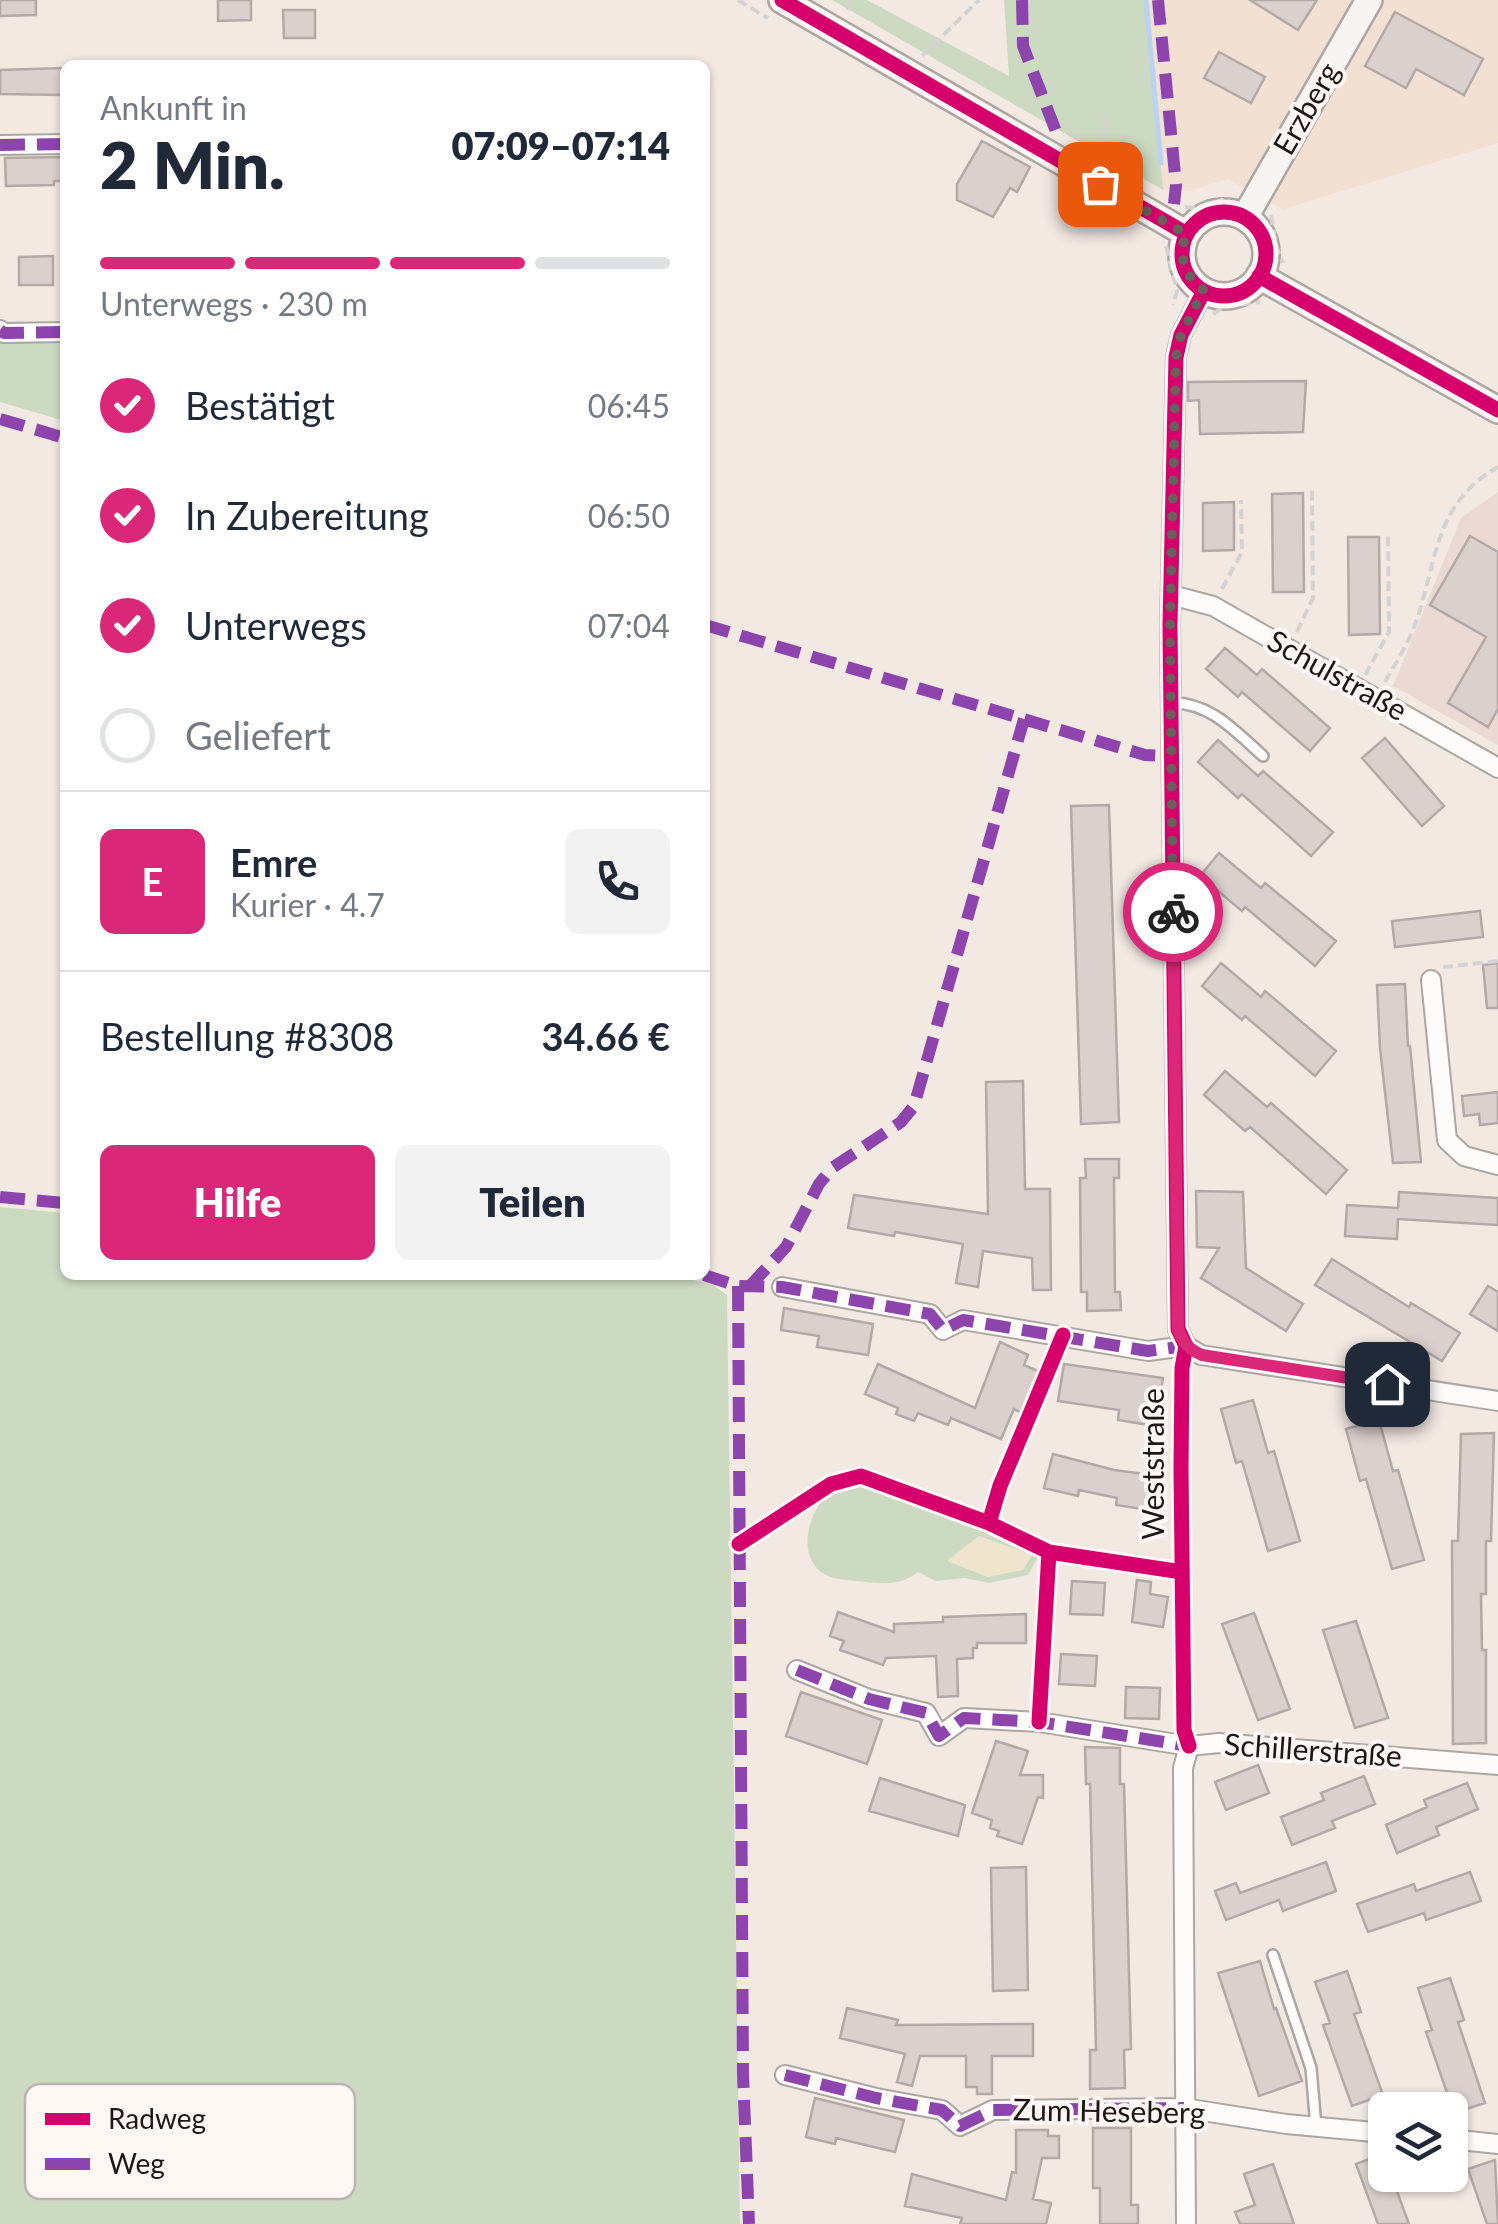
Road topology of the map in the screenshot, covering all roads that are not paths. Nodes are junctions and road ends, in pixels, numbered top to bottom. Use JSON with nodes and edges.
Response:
{"nodes":[{"id":1,"x":782,"y":0,"type":"edge"},
{"id":2,"x":1369,"y":0,"type":"edge"},
{"id":3,"x":60,"y":144,"type":"edge"},
{"id":4,"x":0,"y":145,"type":"edge"},
{"id":5,"x":1240,"y":206,"type":"junction"},
{"id":6,"x":1186,"y":234,"type":"junction"},
{"id":7,"x":1260,"y":276,"type":"junction"},
{"id":8,"x":1204,"y":290,"type":"junction"},
{"id":9,"x":0,"y":330,"type":"edge"},
{"id":10,"x":60,"y":332,"type":"edge"},
{"id":11,"x":1498,"y":410,"type":"edge"},
{"id":12,"x":1172,"y":595,"type":"junction"},
{"id":13,"x":1171,"y":703,"type":"junction"},
{"id":14,"x":1263,"y":756,"type":"dead end"},
{"id":15,"x":1498,"y":768,"type":"edge"},
{"id":16,"x":1430,"y":980,"type":"road end"},
{"id":17,"x":1498,"y":1165,"type":"edge"},
{"id":18,"x":782,"y":1287,"type":"dead end"},
{"id":19,"x":1186,"y":1346,"type":"junction"},
{"id":20,"x":1498,"y":1402,"type":"edge"},
{"id":21,"x":797,"y":1670,"type":"dead end"},
{"id":22,"x":1190,"y":1746,"type":"junction"},
{"id":23,"x":1498,"y":1764,"type":"edge"},
{"id":24,"x":1273,"y":1954,"type":"dead end"},
{"id":25,"x":785,"y":2076,"type":"dead end"},
{"id":26,"x":1184,"y":2108,"type":"junction"},
{"id":27,"x":1316,"y":2127,"type":"junction"},
{"id":28,"x":1368,"y":2132,"type":"edge"},
{"id":29,"x":1468,"y":2141,"type":"edge"},
{"id":30,"x":1498,"y":2144,"type":"edge"},
{"id":31,"x":1186,"y":2224,"type":"edge"}],
"edges":[{"from":1,"to":6,"type":"street"},
{"from":2,"to":5,"type":"street","name":"Erzberg"},
{"from":3,"to":4,"type":"street"},
{"from":5,"to":6,"type":"street"},
{"from":5,"to":7,"type":"street"},
{"from":6,"to":8,"type":"street"},
{"from":7,"to":8,"type":"street"},
{"from":7,"to":11,"type":"street"},
{"from":8,"to":12,"type":"street","name":"Weststraße"},
{"from":9,"to":10,"type":"street"},
{"from":12,"to":13,"type":"street","name":"Weststraße"},
{"from":12,"to":15,"type":"street","name":"Schulstraße"},
{"from":13,"to":14,"type":"lane"},
{"from":13,"to":19,"type":"street","name":"Weststraße"},
{"from":16,"to":17,"type":"street"},
{"from":18,"to":19,"type":"street"},
{"from":19,"to":20,"type":"street"},
{"from":21,"to":22,"type":"street","name":"Schillerstraße"},
{"from":22,"to":23,"type":"street","name":"Schillerstraße"},
{"from":22,"to":26,"type":"street"},
{"from":24,"to":27,"type":"lane"},
{"from":25,"to":26,"type":"street","name":"Zum Heseberg"},
{"from":26,"to":27,"type":"street","name":"Zum Heseberg"},
{"from":26,"to":31,"type":"street"},
{"from":27,"to":28,"type":"street","name":"Zum Heseberg"},
{"from":29,"to":30,"type":"street"}]}
